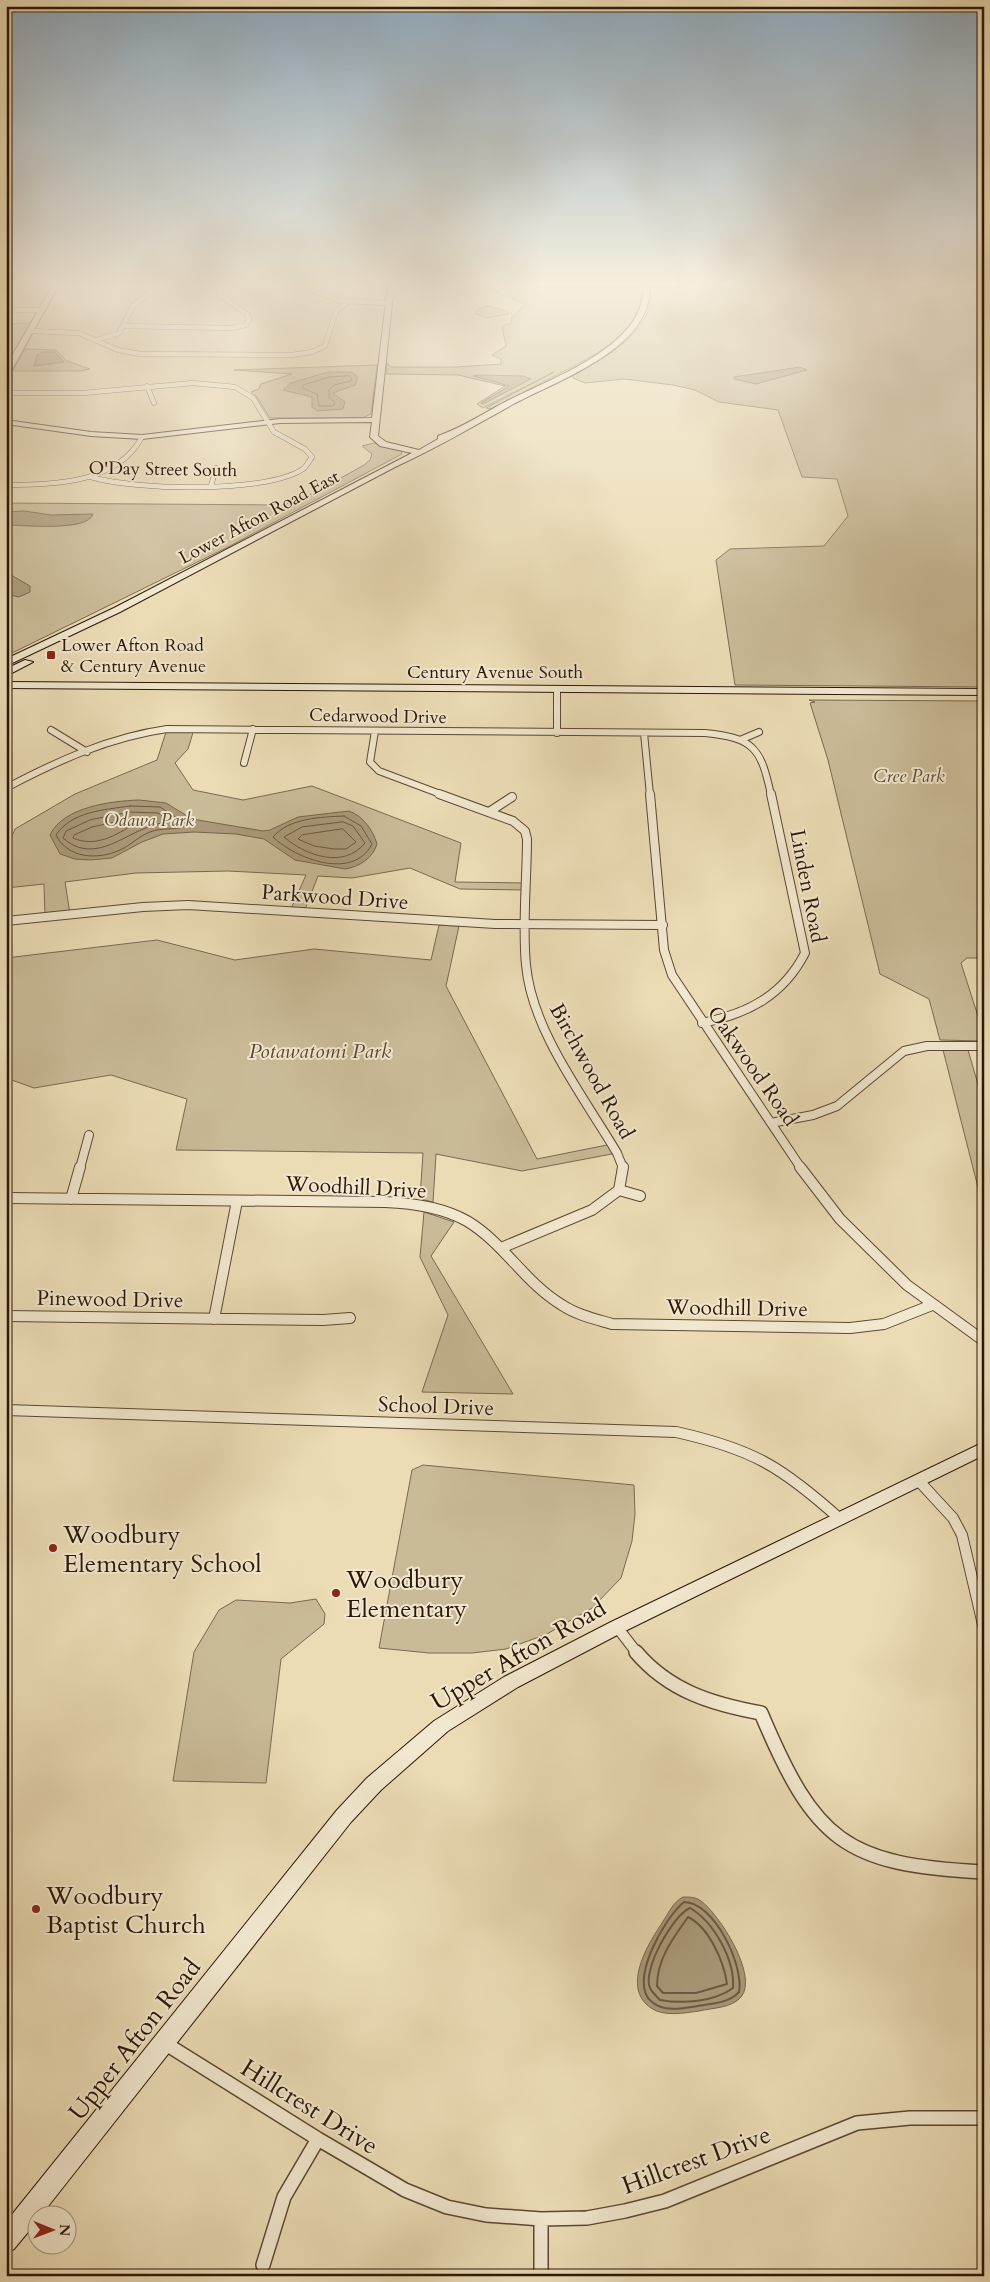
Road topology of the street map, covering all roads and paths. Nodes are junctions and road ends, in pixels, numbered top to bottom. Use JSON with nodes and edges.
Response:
{"nodes":[{"id":1,"x":94,"y":391,"type":"edge"},
{"id":2,"x":149,"y":391,"type":"edge"},
{"id":3,"x":242,"y":391,"type":"edge"},
{"id":4,"x":378,"y":391,"type":"edge"},
{"id":5,"x":532,"y":391,"type":"edge"},
{"id":6,"x":6,"y":393,"type":"edge"},
{"id":7,"x":154,"y":402,"type":"dead end"},
{"id":8,"x":375,"y":420,"type":"junction"},
{"id":9,"x":6,"y":422,"type":"edge"},
{"id":10,"x":267,"y":422,"type":"junction"},
{"id":11,"x":142,"y":436,"type":"junction"},
{"id":12,"x":417,"y":452,"type":"junction"},
{"id":13,"x":216,"y":468,"type":"dead end"},
{"id":14,"x":91,"y":477,"type":"junction"},
{"id":15,"x":6,"y":485,"type":"edge"},
{"id":16,"x":210,"y":486,"type":"junction"},
{"id":17,"x":117,"y":610,"type":"junction"},
{"id":18,"x":31,"y":661,"type":"junction"},
{"id":19,"x":6,"y":663,"type":"edge"},
{"id":20,"x":6,"y":673,"type":"edge"},
{"id":21,"x":6,"y":686,"type":"edge"},
{"id":22,"x":71,"y":686,"type":"junction"},
{"id":23,"x":984,"y":692,"type":"edge"},
{"id":24,"x":6,"y":693,"type":"edge"},
{"id":25,"x":557,"y":693,"type":"junction"},
{"id":26,"x":984,"y":699,"type":"edge"},
{"id":27,"x":253,"y":729,"type":"junction"},
{"id":28,"x":51,"y":730,"type":"dead end"},
{"id":29,"x":375,"y":731,"type":"junction"},
{"id":30,"x":557,"y":732,"type":"junction"},
{"id":31,"x":759,"y":732,"type":"dead end"},
{"id":32,"x":644,"y":733,"type":"junction"},
{"id":33,"x":740,"y":740,"type":"junction"},
{"id":34,"x":87,"y":752,"type":"junction"},
{"id":35,"x":244,"y":763,"type":"dead end"},
{"id":36,"x":6,"y":788,"type":"edge"},
{"id":37,"x":512,"y":797,"type":"dead end"},
{"id":38,"x":488,"y":812,"type":"junction"},
{"id":39,"x":6,"y":921,"type":"edge"},
{"id":40,"x":527,"y":924,"type":"junction"},
{"id":41,"x":663,"y":926,"type":"junction"},
{"id":42,"x":702,"y":1023,"type":"junction"},
{"id":43,"x":984,"y":1046,"type":"edge"},
{"id":44,"x":771,"y":1123,"type":"junction"},
{"id":45,"x":89,"y":1135,"type":"dead end"},
{"id":46,"x":619,"y":1190,"type":"junction"},
{"id":47,"x":640,"y":1196,"type":"dead end"},
{"id":48,"x":6,"y":1198,"type":"edge"},
{"id":49,"x":71,"y":1199,"type":"junction"},
{"id":50,"x":237,"y":1201,"type":"junction"},
{"id":51,"x":501,"y":1248,"type":"junction"},
{"id":52,"x":932,"y":1305,"type":"junction"},
{"id":53,"x":6,"y":1316,"type":"edge"},
{"id":54,"x":350,"y":1318,"type":"dead end"},
{"id":55,"x":214,"y":1319,"type":"junction"},
{"id":56,"x":984,"y":1341,"type":"edge"},
{"id":57,"x":6,"y":1410,"type":"edge"},
{"id":58,"x":984,"y":1448,"type":"edge"},
{"id":59,"x":918,"y":1480,"type":"junction"},
{"id":60,"x":840,"y":1518,"type":"junction"},
{"id":61,"x":616,"y":1627,"type":"junction"},
{"id":62,"x":984,"y":1629,"type":"edge"},
{"id":63,"x":984,"y":1872,"type":"edge"},
{"id":64,"x":166,"y":2044,"type":"junction"},
{"id":65,"x":984,"y":2118,"type":"edge"},
{"id":66,"x":318,"y":2139,"type":"junction"},
{"id":67,"x":541,"y":2219,"type":"junction"},
{"id":68,"x":6,"y":2241,"type":"edge"},
{"id":69,"x":264,"y":2265,"type":"dead end"},
{"id":70,"x":541,"y":2276,"type":"edge"}],
"edges":[{"from":1,"to":6,"type":"street"},
{"from":2,"to":7,"type":"street"},
{"from":3,"to":10,"type":"street"},
{"from":4,"to":8,"type":"main road"},
{"from":5,"to":12,"type":"main road","name":"Lower Afton Road East"},
{"from":8,"to":10,"type":"main road"},
{"from":8,"to":12,"type":"main road"},
{"from":9,"to":11,"type":"main road"},
{"from":10,"to":11,"type":"main road"},
{"from":10,"to":16,"type":"street","name":"O'Day Street South"},
{"from":11,"to":14,"type":"street"},
{"from":12,"to":17,"type":"main road","name":"Lower Afton Road East"},
{"from":13,"to":16,"type":"street"},
{"from":14,"to":15,"type":"street","name":"O'Day Street South"},
{"from":14,"to":16,"type":"street","name":"O'Day Street South"},
{"from":17,"to":18,"type":"main road","name":"Lower Afton Road East"},
{"from":17,"to":19,"type":"main road","name":"Lower Afton Road East"},
{"from":18,"to":20,"type":"main road","name":"Lower Afton Road East"},
{"from":18,"to":22,"type":"main road"},
{"from":21,"to":22,"type":"main road","name":"Century Avenue South"},
{"from":22,"to":25,"type":"main road","name":"Century Avenue South"},
{"from":23,"to":25,"type":"main road","name":"Century Avenue South"},
{"from":24,"to":25,"type":"main road","name":"Century Avenue South"},
{"from":25,"to":26,"type":"main road","name":"Century Avenue South"},
{"from":25,"to":30,"type":"street"},
{"from":27,"to":29,"type":"street","name":"Cedarwood Drive"},
{"from":27,"to":34,"type":"street","name":"Cedarwood Drive"},
{"from":27,"to":35,"type":"street"},
{"from":28,"to":34,"type":"street"},
{"from":29,"to":30,"type":"street","name":"Cedarwood Drive"},
{"from":29,"to":38,"type":"street","name":"Birchwood Road"},
{"from":30,"to":32,"type":"street","name":"Cedarwood Drive"},
{"from":31,"to":33,"type":"street"},
{"from":32,"to":33,"type":"street","name":"Cedarwood Drive"},
{"from":32,"to":41,"type":"street","name":"Oakwood Road"},
{"from":33,"to":42,"type":"street","name":"Linden Road"},
{"from":34,"to":36,"type":"street","name":"Cedarwood Drive"},
{"from":37,"to":38,"type":"street"},
{"from":38,"to":40,"type":"street","name":"Birchwood Road"},
{"from":39,"to":40,"type":"street","name":"Parkwood Drive"},
{"from":40,"to":41,"type":"street","name":"Parkwood Drive"},
{"from":40,"to":46,"type":"street","name":"Birchwood Road"},
{"from":41,"to":42,"type":"street","name":"Oakwood Road"},
{"from":42,"to":44,"type":"street","name":"Oakwood Road"},
{"from":43,"to":44,"type":"street"},
{"from":44,"to":52,"type":"street","name":"Oakwood Road"},
{"from":45,"to":49,"type":"street"},
{"from":46,"to":47,"type":"street"},
{"from":46,"to":51,"type":"street"},
{"from":48,"to":49,"type":"street","name":"Woodhill Drive"},
{"from":49,"to":50,"type":"street","name":"Woodhill Drive"},
{"from":50,"to":51,"type":"street","name":"Woodhill Drive"},
{"from":50,"to":55,"type":"street"},
{"from":51,"to":52,"type":"street","name":"Woodhill Drive"},
{"from":52,"to":56,"type":"street","name":"Oakwood Road"},
{"from":53,"to":55,"type":"street","name":"Pinewood Drive"},
{"from":54,"to":55,"type":"street","name":"Pinewood Drive"},
{"from":57,"to":60,"type":"street","name":"School Drive"},
{"from":58,"to":59,"type":"main road","name":"Upper Afton Road"},
{"from":59,"to":60,"type":"main road","name":"Upper Afton Road"},
{"from":59,"to":62,"type":"street"},
{"from":60,"to":61,"type":"main road","name":"Upper Afton Road"},
{"from":61,"to":63,"type":"street"},
{"from":61,"to":64,"type":"main road","name":"Upper Afton Road"},
{"from":64,"to":66,"type":"street","name":"Hillcrest Drive"},
{"from":64,"to":68,"type":"main road","name":"Upper Afton Road"},
{"from":65,"to":67,"type":"street","name":"Hillcrest Drive"},
{"from":66,"to":67,"type":"street","name":"Hillcrest Drive"},
{"from":66,"to":69,"type":"street"},
{"from":67,"to":70,"type":"street"}]}
